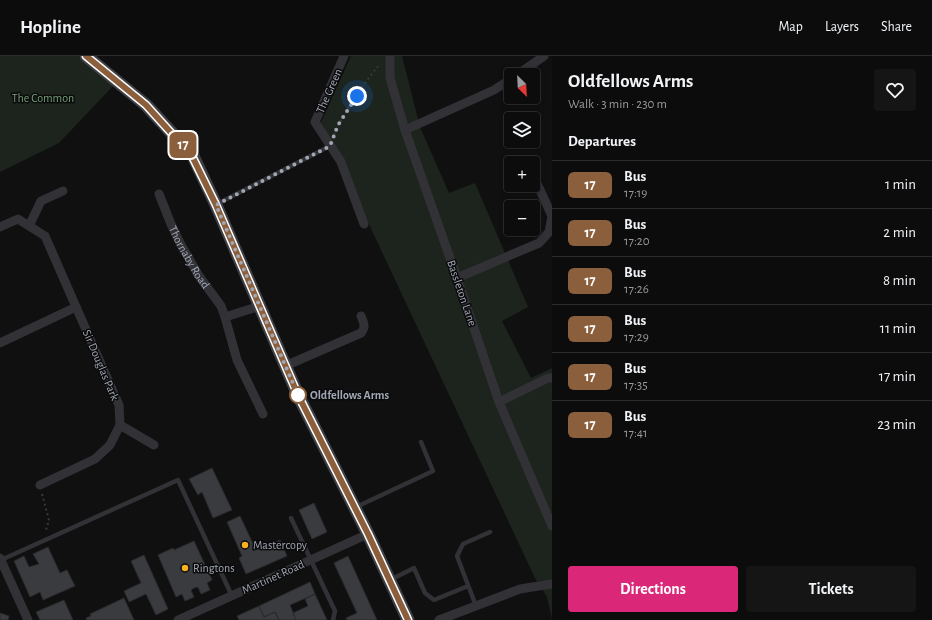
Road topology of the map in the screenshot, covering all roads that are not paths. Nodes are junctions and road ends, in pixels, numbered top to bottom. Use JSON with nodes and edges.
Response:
{"nodes":[{"id":1,"x":86,"y":56,"type":"edge"},
{"id":2,"x":344,"y":56,"type":"edge"},
{"id":3,"x":530,"y":56,"type":"edge"},
{"id":4,"x":544,"y":56,"type":"edge"},
{"id":5,"x":386,"y":59,"type":"edge"},
{"id":6,"x":532,"y":65,"type":"junction"},
{"id":7,"x":528,"y":68,"type":"edge"},
{"id":8,"x":504,"y":84,"type":"edge"},
{"id":9,"x":405,"y":130,"type":"junction"},
{"id":10,"x":330,"y":146,"type":"junction"},
{"id":11,"x":540,"y":190,"type":"edge"},
{"id":12,"x":63,"y":191,"type":"dead end"},
{"id":13,"x":159,"y":194,"type":"dead end"},
{"id":14,"x":216,"y":205,"type":"junction"},
{"id":15,"x":364,"y":224,"type":"dead end"},
{"id":16,"x":0,"y":226,"type":"edge"},
{"id":17,"x":29,"y":226,"type":"junction"},
{"id":18,"x":457,"y":278,"type":"junction"},
{"id":19,"x":260,"y":306,"type":"junction"},
{"id":20,"x":76,"y":307,"type":"junction"},
{"id":21,"x":361,"y":316,"type":"dead end"},
{"id":22,"x":225,"y":317,"type":"junction"},
{"id":23,"x":0,"y":343,"type":"edge"},
{"id":24,"x":286,"y":366,"type":"junction"},
{"id":25,"x":552,"y":378,"type":"edge"},
{"id":26,"x":498,"y":402,"type":"junction"},
{"id":27,"x":263,"y":414,"type":"dead end"},
{"id":28,"x":120,"y":425,"type":"junction"},
{"id":29,"x":421,"y":442,"type":"dead end"},
{"id":30,"x":154,"y":445,"type":"dead end"},
{"id":31,"x":40,"y":485,"type":"road end"},
{"id":32,"x":355,"y":508,"type":"junction"},
{"id":33,"x":291,"y":518,"type":"dead end"},
{"id":34,"x":552,"y":526,"type":"edge"},
{"id":35,"x":490,"y":532,"type":"dead end"},
{"id":36,"x":368,"y":534,"type":"junction"},
{"id":37,"x":0,"y":559,"type":"edge"},
{"id":38,"x":311,"y":560,"type":"junction"},
{"id":39,"x":389,"y":580,"type":"junction"},
{"id":40,"x":552,"y":584,"type":"edge"},
{"id":41,"x":468,"y":586,"type":"junction"},
{"id":42,"x":232,"y":596,"type":"junction"},
{"id":43,"x":476,"y":606,"type":"junction"},
{"id":44,"x":28,"y":620,"type":"edge"},
{"id":45,"x":178,"y":620,"type":"edge"},
{"id":46,"x":333,"y":620,"type":"edge"},
{"id":47,"x":408,"y":620,"type":"edge"},
{"id":48,"x":439,"y":620,"type":"edge"}],
"edges":[{"from":1,"to":14,"type":"street"},
{"from":2,"to":10,"type":"street","name":"The Green"},
{"from":3,"to":6,"type":"street"},
{"from":4,"to":6,"type":"street"},
{"from":5,"to":9,"type":"street","name":"Bassleton Lane"},
{"from":6,"to":7,"type":"street"},
{"from":8,"to":9,"type":"street"},
{"from":9,"to":18,"type":"street","name":"Bassleton Lane"},
{"from":10,"to":14,"type":"lane"},
{"from":10,"to":15,"type":"street","name":"The Green"},
{"from":11,"to":18,"type":"street"},
{"from":12,"to":17,"type":"street"},
{"from":13,"to":22,"type":"street","name":"Thornaby Road"},
{"from":14,"to":19,"type":"street"},
{"from":16,"to":17,"type":"street","name":"Sir Douglas Park"},
{"from":17,"to":20,"type":"street","name":"Sir Douglas Park"},
{"from":18,"to":26,"type":"street","name":"Bassleton Lane"},
{"from":19,"to":22,"type":"street"},
{"from":19,"to":24,"type":"street"},
{"from":20,"to":23,"type":"street"},
{"from":20,"to":28,"type":"street","name":"Sir Douglas Park"},
{"from":21,"to":24,"type":"street"},
{"from":22,"to":27,"type":"street","name":"Thornaby Road"},
{"from":24,"to":32,"type":"street"},
{"from":25,"to":26,"type":"street"},
{"from":26,"to":34,"type":"street","name":"Bassleton Lane"},
{"from":28,"to":30,"type":"street"},
{"from":28,"to":31,"type":"street","name":"Sir Douglas Park"},
{"from":29,"to":32,"type":"lane"},
{"from":32,"to":36,"type":"street"},
{"from":33,"to":38,"type":"lane"},
{"from":35,"to":41,"type":"lane"},
{"from":36,"to":38,"type":"street","name":"Martinet Road"},
{"from":36,"to":39,"type":"street"},
{"from":37,"to":42,"type":"lane"},
{"from":37,"to":44,"type":"street"},
{"from":38,"to":42,"type":"street","name":"Martinet Road"},
{"from":38,"to":46,"type":"lane"},
{"from":39,"to":41,"type":"lane"},
{"from":39,"to":47,"type":"street"},
{"from":40,"to":43,"type":"street"},
{"from":41,"to":43,"type":"lane"},
{"from":42,"to":45,"type":"street","name":"Martinet Road"},
{"from":43,"to":48,"type":"street"}]}
